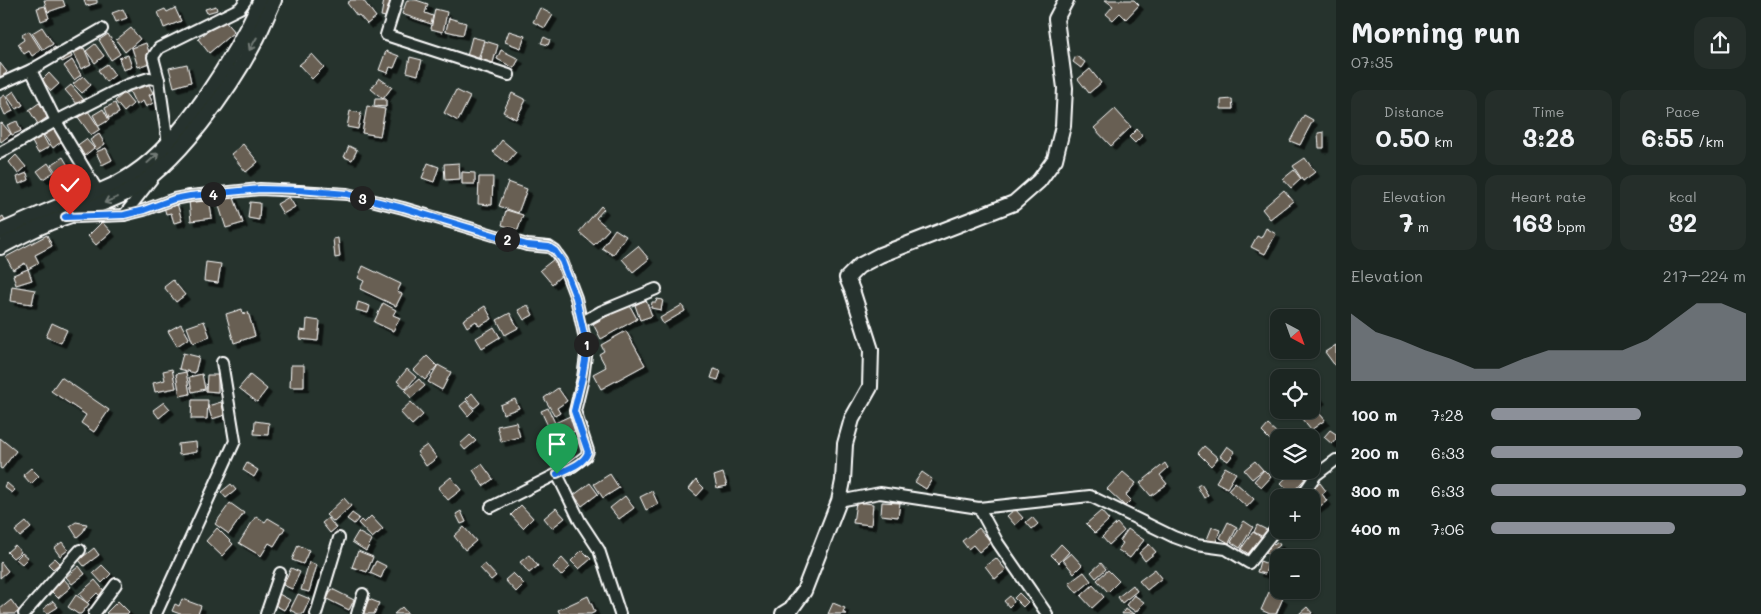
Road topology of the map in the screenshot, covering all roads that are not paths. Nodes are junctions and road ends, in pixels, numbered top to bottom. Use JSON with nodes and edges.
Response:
{"nodes":[{"id":1,"x":246,"y":0,"type":"edge"},
{"id":2,"x":261,"y":0,"type":"edge"},
{"id":3,"x":274,"y":0,"type":"edge"},
{"id":4,"x":398,"y":0,"type":"edge"},
{"id":5,"x":1066,"y":0,"type":"edge"},
{"id":6,"x":102,"y":29,"type":"dead end"},
{"id":7,"x":31,"y":70,"type":"junction"},
{"id":8,"x":509,"y":75,"type":"dead end"},
{"id":9,"x":159,"y":80,"type":"junction"},
{"id":10,"x":0,"y":84,"type":"edge"},
{"id":11,"x":56,"y":121,"type":"junction"},
{"id":12,"x":168,"y":144,"type":"junction"},
{"id":13,"x":0,"y":153,"type":"edge"},
{"id":14,"x":152,"y":175,"type":"junction"},
{"id":15,"x":98,"y":191,"type":"junction"},
{"id":16,"x":124,"y":215,"type":"junction"},
{"id":17,"x":65,"y":217,"type":"junction"},
{"id":18,"x":24,"y":228,"type":"junction"},
{"id":19,"x":0,"y":232,"type":"edge"},
{"id":20,"x":0,"y":246,"type":"edge"},
{"id":21,"x":656,"y":289,"type":"dead end"},
{"id":22,"x":582,"y":322,"type":"junction"},
{"id":23,"x":222,"y":362,"type":"dead end"},
{"id":24,"x":1336,"y":460,"type":"edge"},
{"id":25,"x":557,"y":474,"type":"junction"},
{"id":26,"x":1306,"y":489,"type":"edge"},
{"id":27,"x":839,"y":501,"type":"junction"},
{"id":28,"x":492,"y":507,"type":"dead end"},
{"id":29,"x":979,"y":508,"type":"junction"},
{"id":30,"x":1270,"y":536,"type":"edge"},
{"id":31,"x":338,"y":538,"type":"dead end"},
{"id":32,"x":80,"y":550,"type":"dead end"},
{"id":33,"x":280,"y":573,"type":"dead end"},
{"id":34,"x":116,"y":584,"type":"dead end"},
{"id":35,"x":363,"y":594,"type":"dead end"},
{"id":36,"x":24,"y":614,"type":"edge"},
{"id":37,"x":94,"y":614,"type":"edge"},
{"id":38,"x":156,"y":614,"type":"edge"},
{"id":39,"x":266,"y":614,"type":"edge"},
{"id":40,"x":316,"y":614,"type":"edge"},
{"id":41,"x":357,"y":614,"type":"edge"},
{"id":42,"x":620,"y":614,"type":"edge"},
{"id":43,"x":783,"y":614,"type":"edge"},
{"id":44,"x":1047,"y":614,"type":"edge"}],
"edges":[{"from":1,"to":9,"type":"street"},
{"from":2,"to":12,"type":"main road"},
{"from":3,"to":14,"type":"main road","one_way":true},
{"from":4,"to":8,"type":"street"},
{"from":5,"to":27,"type":"main road"},
{"from":6,"to":7,"type":"street"},
{"from":7,"to":10,"type":"street"},
{"from":7,"to":11,"type":"street"},
{"from":9,"to":11,"type":"street"},
{"from":9,"to":12,"type":"street"},
{"from":11,"to":13,"type":"street"},
{"from":11,"to":15,"type":"street"},
{"from":15,"to":12,"type":"main road","one_way":true},
{"from":14,"to":16,"type":"street"},
{"from":14,"to":17,"type":"main road","one_way":true},
{"from":15,"to":18,"type":"main road"},
{"from":16,"to":17,"type":"street"},
{"from":16,"to":22,"type":"street"},
{"from":17,"to":18,"type":"main road"},
{"from":18,"to":19,"type":"main road"},
{"from":18,"to":20,"type":"main road"},
{"from":21,"to":22,"type":"street"},
{"from":22,"to":25,"type":"street"},
{"from":23,"to":38,"type":"street"},
{"from":24,"to":26,"type":"street"},
{"from":25,"to":28,"type":"street"},
{"from":25,"to":42,"type":"street"},
{"from":27,"to":29,"type":"street"},
{"from":27,"to":43,"type":"main road"},
{"from":29,"to":30,"type":"street"},
{"from":29,"to":44,"type":"street"},
{"from":31,"to":40,"type":"street"},
{"from":32,"to":36,"type":"street"},
{"from":33,"to":39,"type":"street"},
{"from":34,"to":37,"type":"street"},
{"from":35,"to":41,"type":"street"}]}
